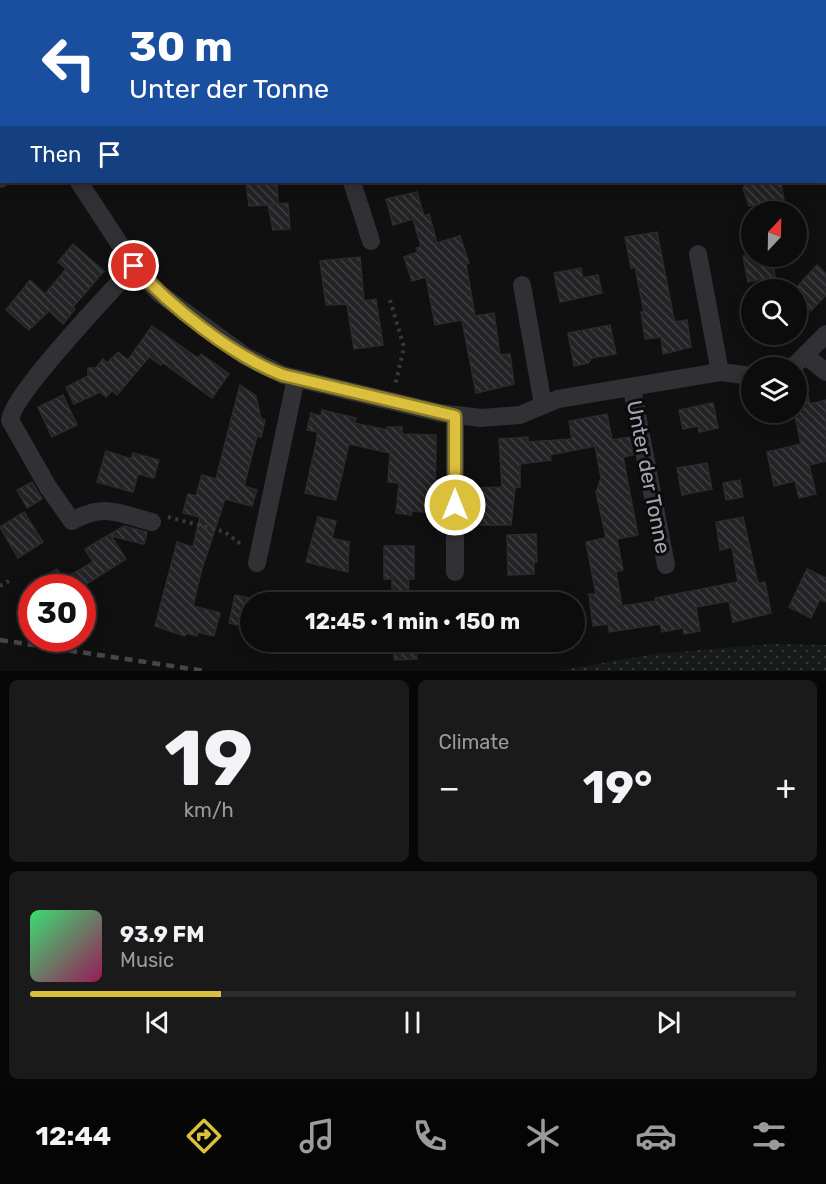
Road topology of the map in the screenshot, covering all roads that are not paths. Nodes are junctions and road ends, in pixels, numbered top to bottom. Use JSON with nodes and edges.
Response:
{"nodes":[{"id":1,"x":80,"y":183,"type":"edge"},
{"id":2,"x":352,"y":183,"type":"edge"},
{"id":3,"x":371,"y":241,"type":"dead end"},
{"id":4,"x":698,"y":254,"type":"dead end"},
{"id":5,"x":134,"y":266,"type":"junction"},
{"id":6,"x":522,"y":285,"type":"dead end"},
{"id":7,"x":826,"y":334,"type":"edge"},
{"id":8,"x":805,"y":355,"type":"junction"},
{"id":9,"x":803,"y":357,"type":"edge"},
{"id":10,"x":720,"y":372,"type":"junction"},
{"id":11,"x":826,"y":372,"type":"edge"},
{"id":12,"x":741,"y":375,"type":"edge"},
{"id":13,"x":296,"y":378,"type":"junction"},
{"id":14,"x":632,"y":388,"type":"junction"},
{"id":15,"x":543,"y":405,"type":"junction"},
{"id":16,"x":455,"y":416,"type":"junction"},
{"id":17,"x":152,"y":522,"type":"road end"},
{"id":18,"x":257,"y":563,"type":"road end"},
{"id":19,"x":666,"y":565,"type":"dead end"},
{"id":20,"x":455,"y":572,"type":"dead end"}],
"edges":[{"from":1,"to":5,"type":"street","name":"Unter der Tonne"},
{"from":2,"to":3,"type":"street"},
{"from":4,"to":10,"type":"street"},
{"from":5,"to":13,"type":"street","name":"Unter der Tonne"},
{"from":5,"to":17,"type":"street"},
{"from":6,"to":15,"type":"street"},
{"from":7,"to":8,"type":"street"},
{"from":8,"to":9,"type":"street"},
{"from":8,"to":11,"type":"street"},
{"from":10,"to":12,"type":"street","name":"Unter der Tonne"},
{"from":10,"to":14,"type":"street","name":"Unter der Tonne"},
{"from":13,"to":16,"type":"street","name":"Unter der Tonne"},
{"from":13,"to":18,"type":"street"},
{"from":14,"to":15,"type":"street","name":"Unter der Tonne"},
{"from":14,"to":19,"type":"street","name":"Unter der Tonne"},
{"from":15,"to":16,"type":"street","name":"Unter der Tonne"},
{"from":16,"to":20,"type":"street"}]}
